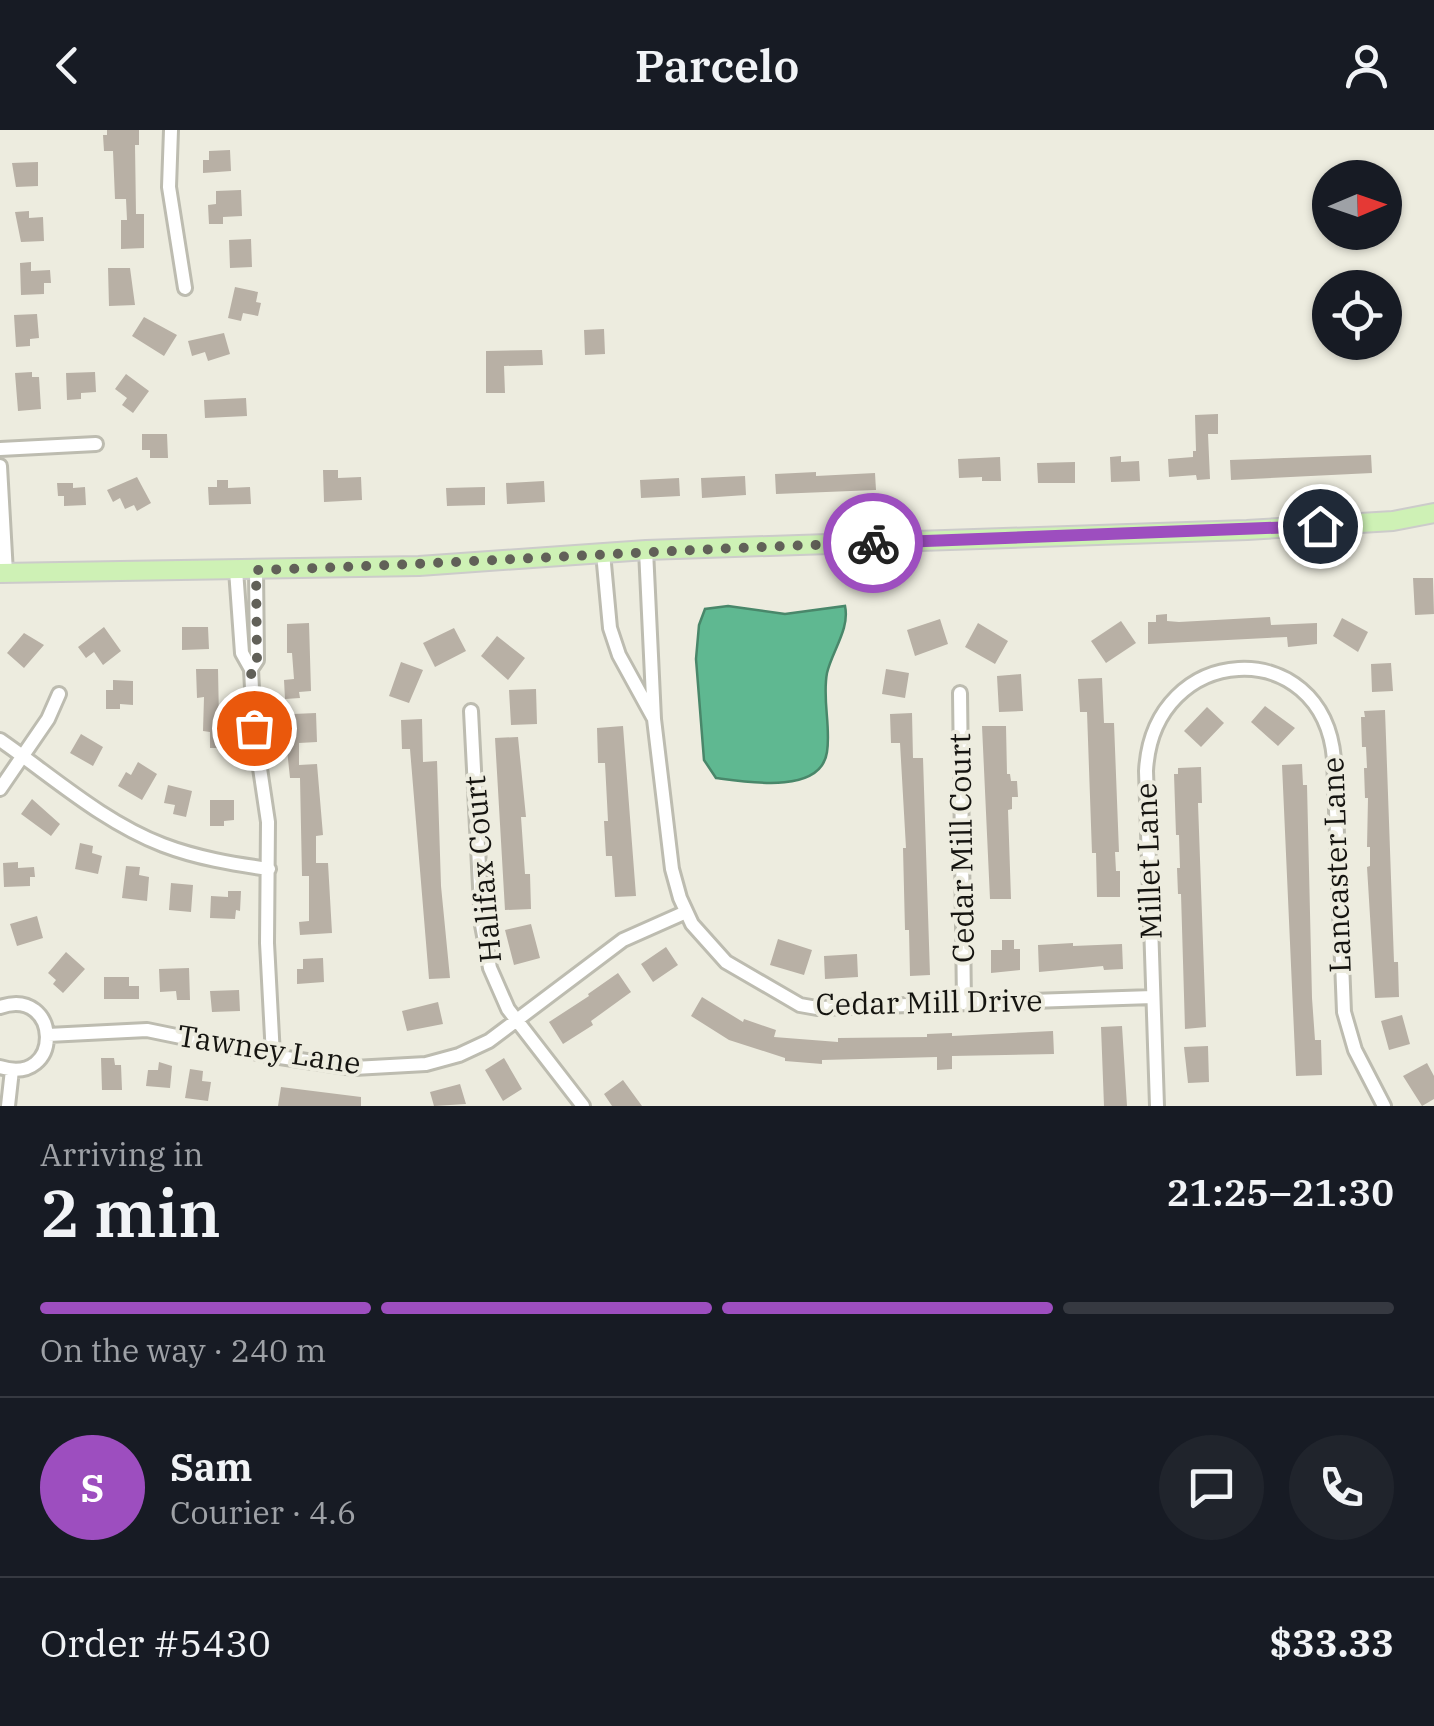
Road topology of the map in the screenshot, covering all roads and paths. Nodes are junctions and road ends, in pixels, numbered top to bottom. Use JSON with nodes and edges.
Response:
{"nodes":[{"id":1,"x":171,"y":130,"type":"edge"},
{"id":2,"x":185,"y":288,"type":"dead end"},
{"id":3,"x":96,"y":444,"type":"dead end"},
{"id":4,"x":0,"y":449,"type":"edge"},
{"id":5,"x":0,"y":466,"type":"edge"},
{"id":6,"x":1434,"y":513,"type":"edge"},
{"id":7,"x":646,"y":550,"type":"junction"},
{"id":8,"x":603,"y":553,"type":"junction"},
{"id":9,"x":236,"y":570,"type":"junction"},
{"id":10,"x":256,"y":570,"type":"junction"},
{"id":11,"x":3,"y":573,"type":"edge"},
{"id":12,"x":1241,"y":669,"type":"joint"},
{"id":13,"x":251,"y":670,"type":"junction"},
{"id":14,"x":960,"y":692,"type":"dead end"},
{"id":15,"x":59,"y":694,"type":"dead end"},
{"id":16,"x":471,"y":711,"type":"dead end"},
{"id":17,"x":654,"y":719,"type":"junction"},
{"id":18,"x":0,"y":740,"type":"edge"},
{"id":19,"x":21,"y":758,"type":"junction"},
{"id":20,"x":0,"y":789,"type":"edge"},
{"id":21,"x":269,"y":868,"type":"junction"},
{"id":22,"x":686,"y":912,"type":"junction"},
{"id":23,"x":1153,"y":998,"type":"junction"},
{"id":24,"x":1,"y":1002,"type":"edge"},
{"id":25,"x":964,"y":1004,"type":"junction"},
{"id":26,"x":517,"y":1021,"type":"junction"},
{"id":27,"x":48,"y":1035,"type":"junction"},
{"id":28,"x":273,"y":1056,"type":"junction"},
{"id":29,"x":6,"y":1069,"type":"edge"},
{"id":30,"x":8,"y":1106,"type":"edge"},
{"id":31,"x":582,"y":1106,"type":"edge"},
{"id":32,"x":1157,"y":1106,"type":"edge"},
{"id":33,"x":1384,"y":1106,"type":"edge"}],
"edges":[{"from":1,"to":2,"type":"street"},
{"from":3,"to":4,"type":"street"},
{"from":5,"to":11,"type":"street"},
{"from":6,"to":7,"type":"main road"},
{"from":7,"to":8,"type":"main road"},
{"from":7,"to":17,"type":"street","name":"Cedar Mill Drive"},
{"from":8,"to":10,"type":"main road"},
{"from":8,"to":17,"type":"street"},
{"from":9,"to":10,"type":"main road"},
{"from":9,"to":11,"type":"main road"},
{"from":9,"to":13,"type":"street"},
{"from":10,"to":13,"type":"street"},
{"from":12,"to":23,"type":"street","name":"Millet Lane"},
{"from":12,"to":33,"type":"street","name":"Lancaster Lane"},
{"from":13,"to":21,"type":"street"},
{"from":14,"to":25,"type":"street","name":"Cedar Mill Court"},
{"from":15,"to":19,"type":"street"},
{"from":16,"to":26,"type":"street","name":"Halifax Court"},
{"from":17,"to":22,"type":"street","name":"Cedar Mill Drive"},
{"from":18,"to":19,"type":"street"},
{"from":19,"to":20,"type":"street"},
{"from":19,"to":21,"type":"street"},
{"from":21,"to":28,"type":"street"},
{"from":22,"to":25,"type":"street","name":"Cedar Mill Drive"},
{"from":22,"to":26,"type":"street","name":"Tawney Lane"},
{"from":23,"to":25,"type":"street","name":"Cedar Mill Drive"},
{"from":23,"to":32,"type":"street","name":"Millet Lane"},
{"from":24,"to":27,"type":"street"},
{"from":26,"to":28,"type":"street","name":"Tawney Lane"},
{"from":26,"to":31,"type":"street","name":"Halifax Court"},
{"from":27,"to":28,"type":"street","name":"Tawney Lane"},
{"from":27,"to":29,"type":"street"},
{"from":29,"to":30,"type":"street"}]}
